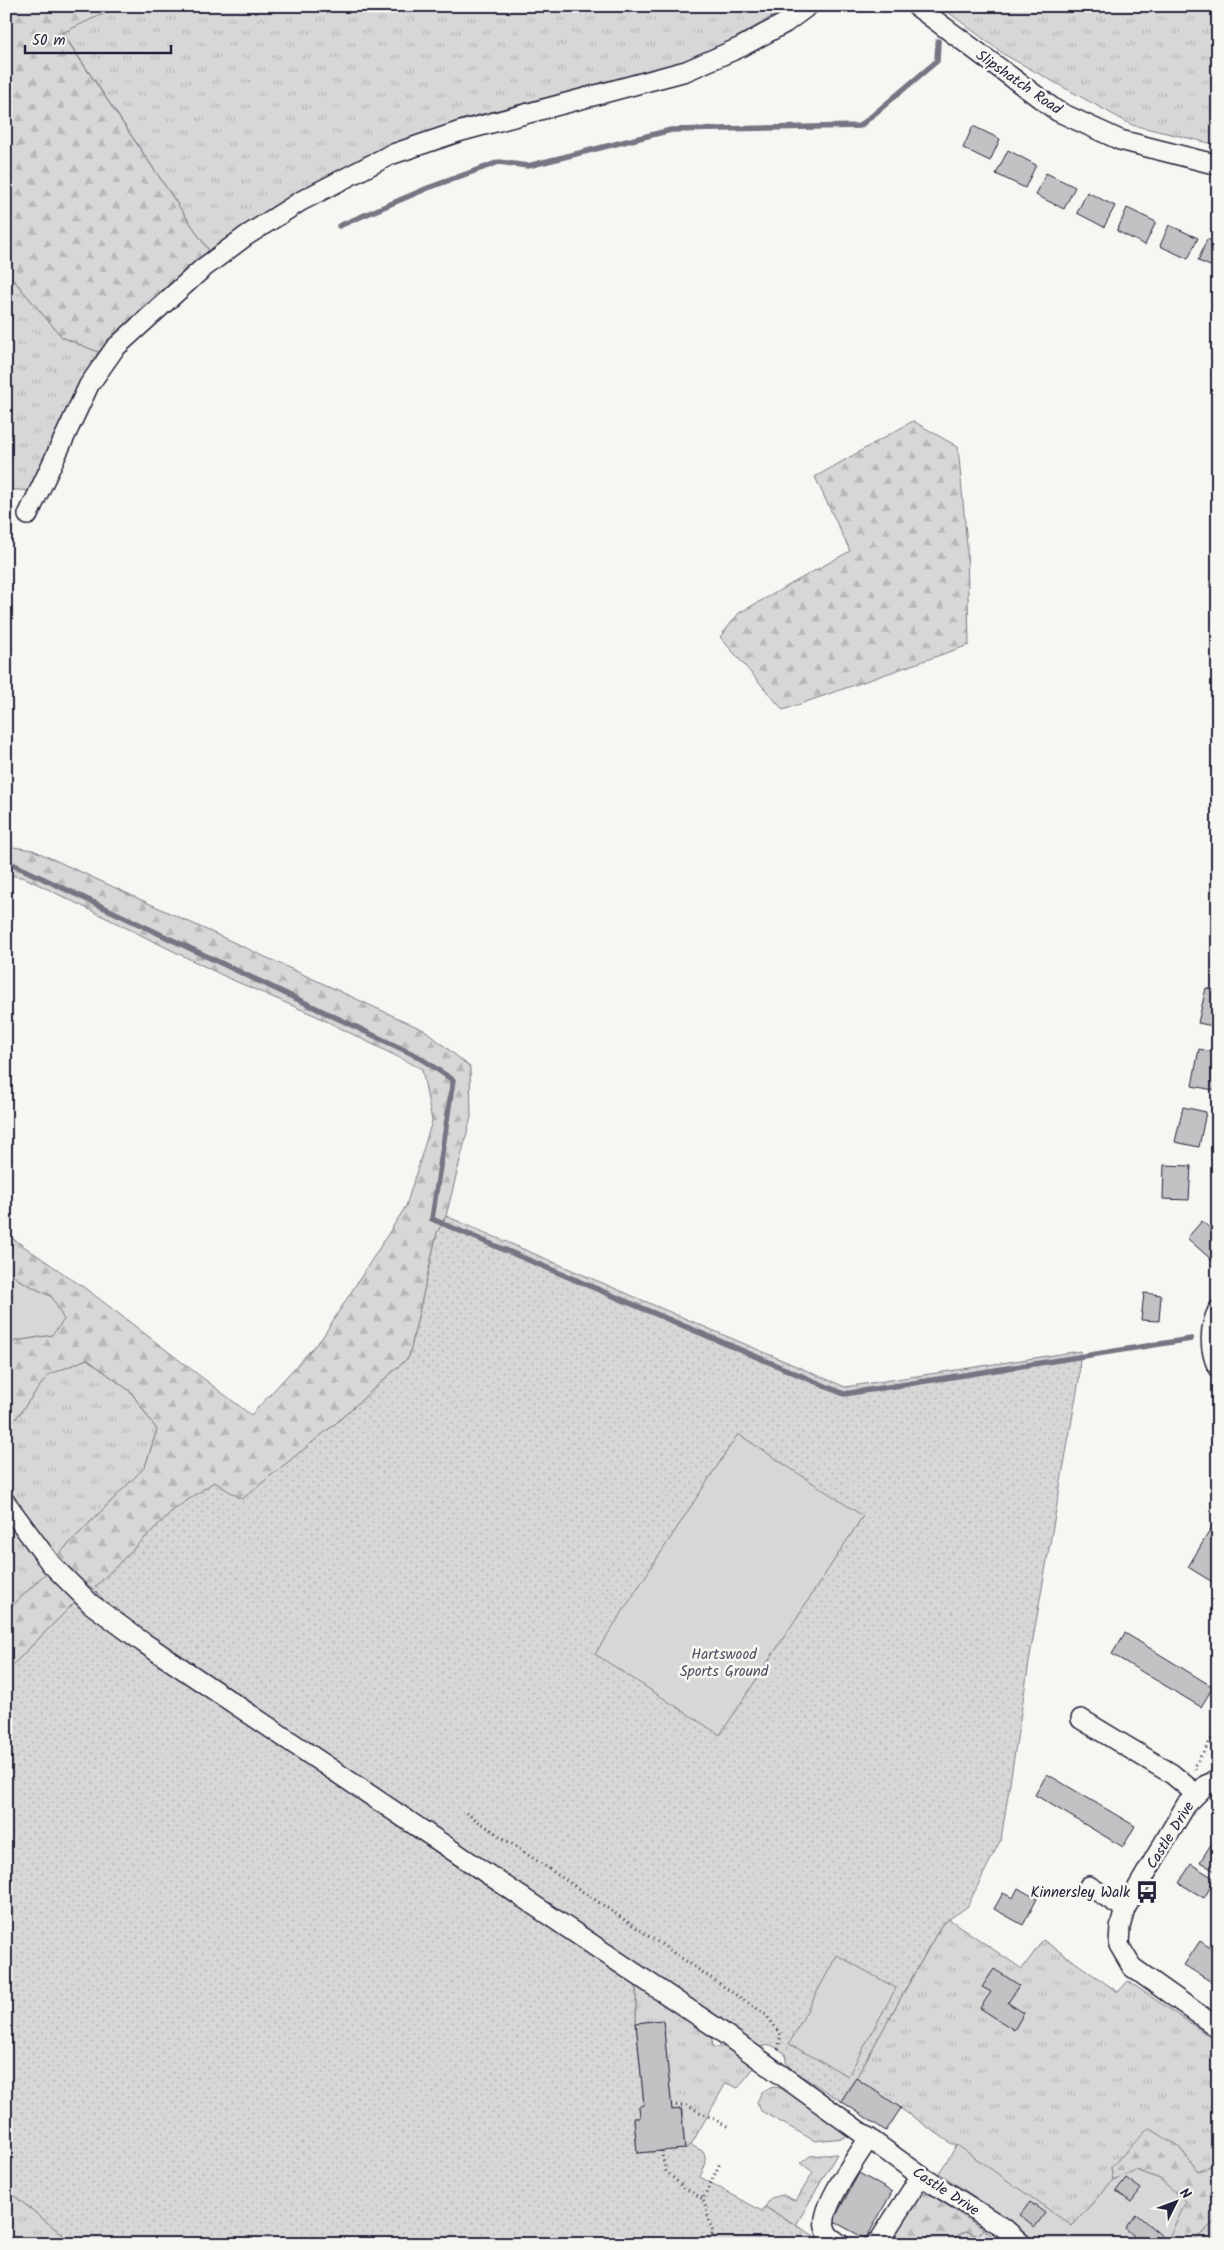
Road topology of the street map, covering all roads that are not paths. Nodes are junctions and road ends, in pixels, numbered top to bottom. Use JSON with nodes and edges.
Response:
{"nodes":[{"id":1,"x":808,"y":6,"type":"edge"},
{"id":2,"x":916,"y":6,"type":"edge"},
{"id":3,"x":1218,"y":165,"type":"edge"},
{"id":4,"x":28,"y":515,"type":"dead end"},
{"id":5,"x":1218,"y":1310,"type":"edge"},
{"id":6,"x":1218,"y":1368,"type":"edge"},
{"id":7,"x":6,"y":1504,"type":"edge"},
{"id":8,"x":1081,"y":1719,"type":"dead end"},
{"id":9,"x":1218,"y":1780,"type":"edge"},
{"id":10,"x":1196,"y":1794,"type":"junction"},
{"id":11,"x":1089,"y":1886,"type":"dead end"},
{"id":12,"x":1125,"y":1909,"type":"junction"},
{"id":13,"x":1218,"y":2028,"type":"edge"},
{"id":14,"x":869,"y":2138,"type":"junction"},
{"id":15,"x":921,"y":2176,"type":"junction"},
{"id":16,"x":840,"y":2244,"type":"edge"},
{"id":17,"x":874,"y":2244,"type":"edge"},
{"id":18,"x":1022,"y":2244,"type":"edge"}],
"edges":[{"from":1,"to":4,"type":"street"},
{"from":2,"to":3,"type":"street","name":"Slipshatch Road"},
{"from":5,"to":6,"type":"street"},
{"from":7,"to":14,"type":"street","name":"Castle Drive"},
{"from":8,"to":10,"type":"street"},
{"from":9,"to":10,"type":"street","name":"Castle Drive"},
{"from":10,"to":12,"type":"street","name":"Castle Drive"},
{"from":11,"to":12,"type":"street"},
{"from":12,"to":13,"type":"street","name":"Castle Drive"},
{"from":14,"to":15,"type":"street","name":"Castle Drive"},
{"from":14,"to":16,"type":"street"},
{"from":15,"to":17,"type":"street"},
{"from":15,"to":18,"type":"street","name":"Castle Drive"}]}
